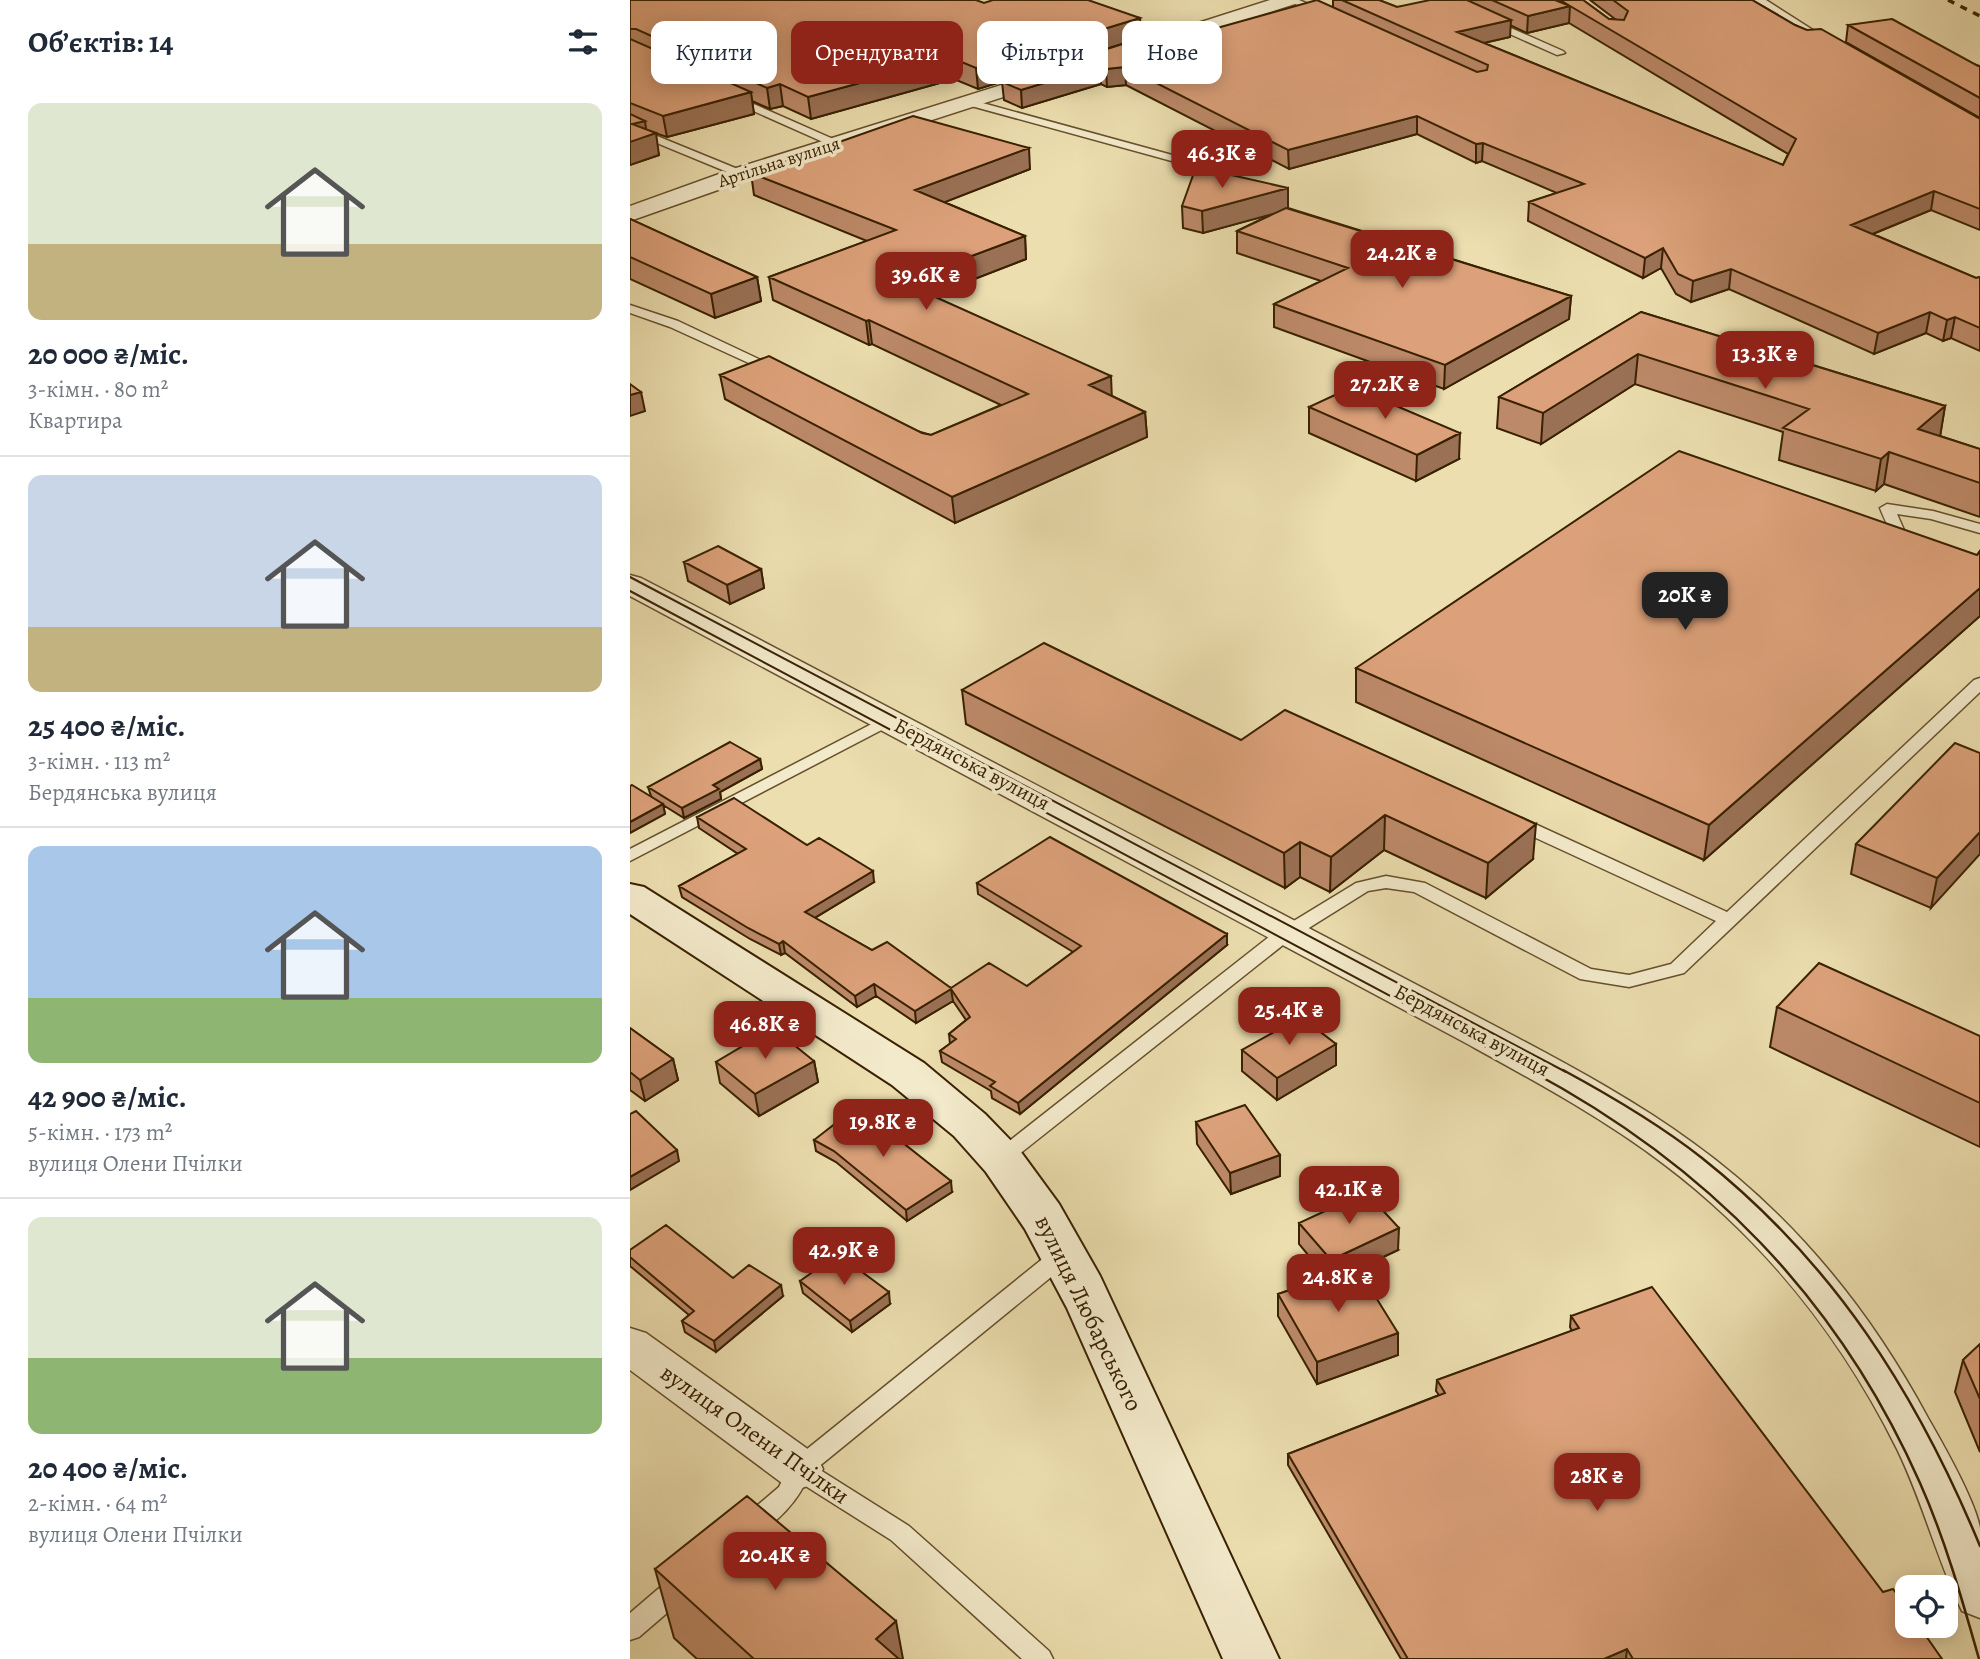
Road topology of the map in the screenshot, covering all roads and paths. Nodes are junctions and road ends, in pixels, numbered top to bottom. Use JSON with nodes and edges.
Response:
{"nodes":[{"id":1,"x":1290,"y":0,"type":"edge"},
{"id":2,"x":1753,"y":0,"type":"edge"},
{"id":3,"x":1476,"y":15,"type":"edge"},
{"id":4,"x":1338,"y":19,"type":"edge"},
{"id":5,"x":1222,"y":21,"type":"edge"},
{"id":6,"x":1828,"y":45,"type":"edge"},
{"id":7,"x":1560,"y":53,"type":"dead end"},
{"id":8,"x":1024,"y":84,"type":"edge"},
{"id":9,"x":723,"y":93,"type":"edge"},
{"id":10,"x":968,"y":102,"type":"junction"},
{"id":11,"x":630,"y":128,"type":"edge"},
{"id":12,"x":836,"y":144,"type":"junction"},
{"id":13,"x":1223,"y":172,"type":"edge"},
{"id":14,"x":741,"y":174,"type":"junction"},
{"id":15,"x":630,"y":214,"type":"edge"},
{"id":16,"x":630,"y":309,"type":"edge"},
{"id":17,"x":786,"y":374,"type":"edge"},
{"id":18,"x":1980,"y":529,"type":"edge"},
{"id":19,"x":1929,"y":546,"type":"edge"},
{"id":20,"x":630,"y":584,"type":"edge"},
{"id":21,"x":1980,"y":683,"type":"edge"},
{"id":22,"x":888,"y":720,"type":"junction"},
{"id":23,"x":1494,"y":812,"type":"edge"},
{"id":24,"x":630,"y":856,"type":"edge"},
{"id":25,"x":630,"y":896,"type":"edge"},
{"id":26,"x":1729,"y":920,"type":"junction"},
{"id":27,"x":1287,"y":932,"type":"junction"},
{"id":28,"x":1001,"y":1158,"type":"junction"},
{"id":29,"x":1065,"y":1254,"type":"junction"},
{"id":30,"x":630,"y":1346,"type":"edge"},
{"id":31,"x":799,"y":1469,"type":"junction"},
{"id":32,"x":736,"y":1539,"type":"edge"},
{"id":33,"x":693,"y":1575,"type":"edge"},
{"id":34,"x":1980,"y":1595,"type":"edge"},
{"id":35,"x":630,"y":1629,"type":"edge"},
{"id":36,"x":1040,"y":1659,"type":"edge"},
{"id":37,"x":1251,"y":1659,"type":"edge"}],
"edges":[{"from":1,"to":4,"type":"lane"},
{"from":1,"to":5,"type":"street"},
{"from":2,"to":6,"type":"street"},
{"from":3,"to":7,"type":"lane"},
{"from":8,"to":10,"type":"street","name":"Артільна вулиця"},
{"from":9,"to":12,"type":"lane"},
{"from":10,"to":12,"type":"street","name":"Артільна вулиця"},
{"from":10,"to":13,"type":"lane"},
{"from":11,"to":14,"type":"lane"},
{"from":12,"to":14,"type":"street","name":"Артільна вулиця"},
{"from":14,"to":15,"type":"street","name":"Артільна вулиця"},
{"from":16,"to":17,"type":"lane"},
{"from":18,"to":19,"type":"lane"},
{"from":20,"to":22,"type":"street","name":"Бердянська вулиця"},
{"from":21,"to":26,"type":"lane"},
{"from":22,"to":24,"type":"lane"},
{"from":22,"to":27,"type":"street","name":"Бердянська вулиця"},
{"from":23,"to":26,"type":"lane"},
{"from":25,"to":28,"type":"main road","name":"вулиця Любарського"},
{"from":26,"to":27,"type":"lane"},
{"from":27,"to":28,"type":"lane"},
{"from":27,"to":34,"type":"street","name":"Бердянська вулиця"},
{"from":28,"to":29,"type":"main road","name":"вулиця Любарського"},
{"from":29,"to":31,"type":"lane"},
{"from":29,"to":37,"type":"main road","name":"вулиця Любарського"},
{"from":30,"to":31,"type":"street","name":"вулиця Олени Пчілки"},
{"from":31,"to":32,"type":"lane"},
{"from":31,"to":36,"type":"lane","name":"вулиця Олени Пчілки"},
{"from":33,"to":35,"type":"lane"}]}
